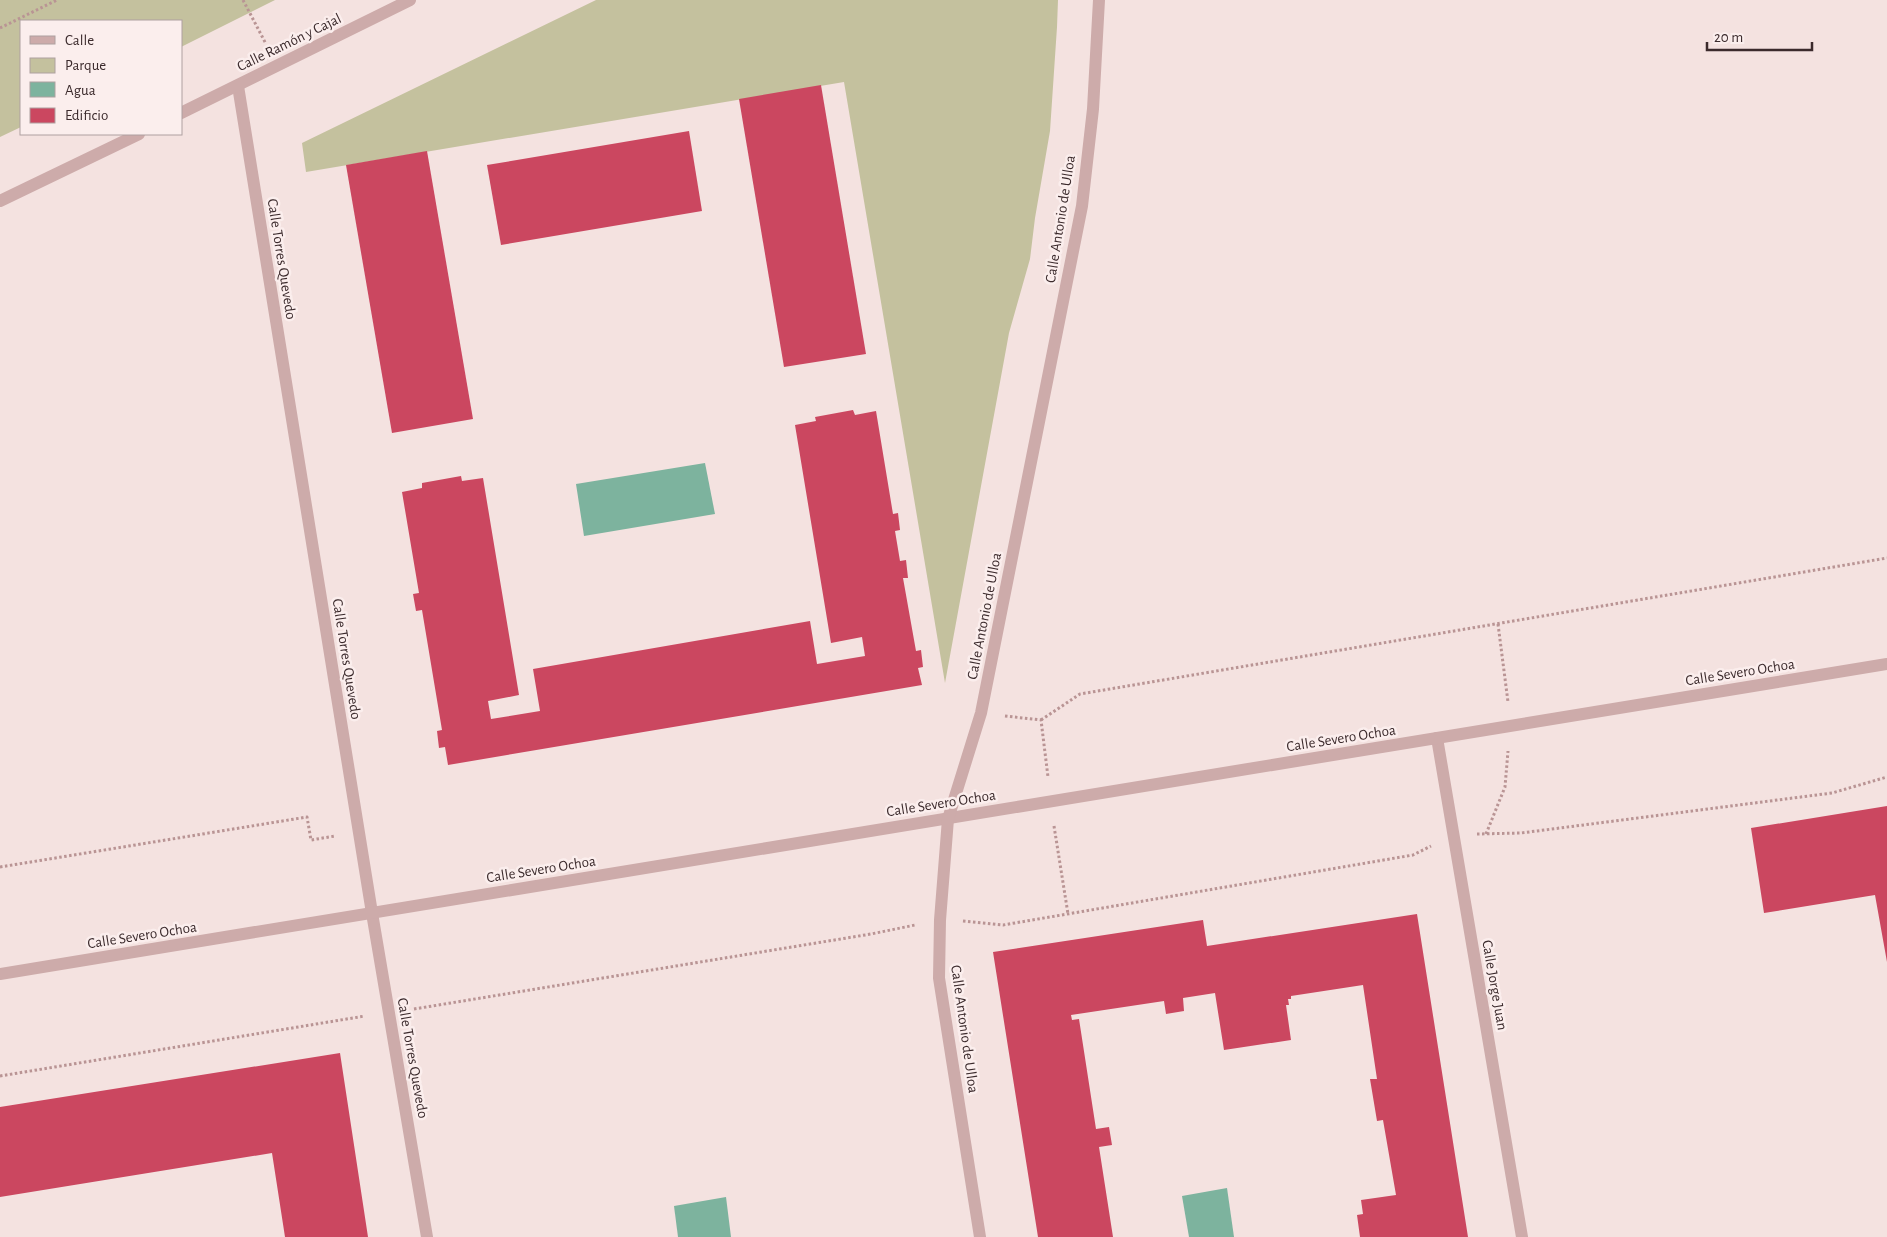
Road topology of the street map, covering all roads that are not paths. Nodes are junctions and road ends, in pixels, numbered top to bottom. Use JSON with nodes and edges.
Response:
{"nodes":[{"id":1,"x":410,"y":0,"type":"edge"},
{"id":2,"x":1098,"y":0,"type":"edge"},
{"id":3,"x":238,"y":86,"type":"junction"},
{"id":4,"x":182,"y":113,"type":"edge"},
{"id":5,"x":137,"y":135,"type":"edge"},
{"id":6,"x":0,"y":202,"type":"edge"},
{"id":7,"x":1887,"y":664,"type":"edge"},
{"id":8,"x":1437,"y":738,"type":"junction"},
{"id":9,"x":948,"y":819,"type":"junction"},
{"id":10,"x":372,"y":913,"type":"junction"},
{"id":11,"x":0,"y":974,"type":"edge"},
{"id":12,"x":427,"y":1237,"type":"edge"},
{"id":13,"x":980,"y":1237,"type":"edge"},
{"id":14,"x":1522,"y":1237,"type":"edge"}],
"edges":[{"from":1,"to":3,"type":"street","name":"Calle Ramón y Cajal"},
{"from":2,"to":9,"type":"street","name":"Calle Antonio de Ulloa"},
{"from":3,"to":4,"type":"street","name":"Calle Ramón y Cajal"},
{"from":3,"to":10,"type":"street","name":"Calle Torres Quevedo"},
{"from":5,"to":6,"type":"street"},
{"from":7,"to":8,"type":"street","name":"Calle Severo Ochoa"},
{"from":8,"to":9,"type":"street","name":"Calle Severo Ochoa"},
{"from":8,"to":14,"type":"street","name":"Calle Jorge Juan"},
{"from":9,"to":10,"type":"street","name":"Calle Severo Ochoa"},
{"from":9,"to":13,"type":"street","name":"Calle Antonio de Ulloa"},
{"from":10,"to":11,"type":"street","name":"Calle Severo Ochoa"},
{"from":10,"to":12,"type":"street","name":"Calle Torres Quevedo"}]}
